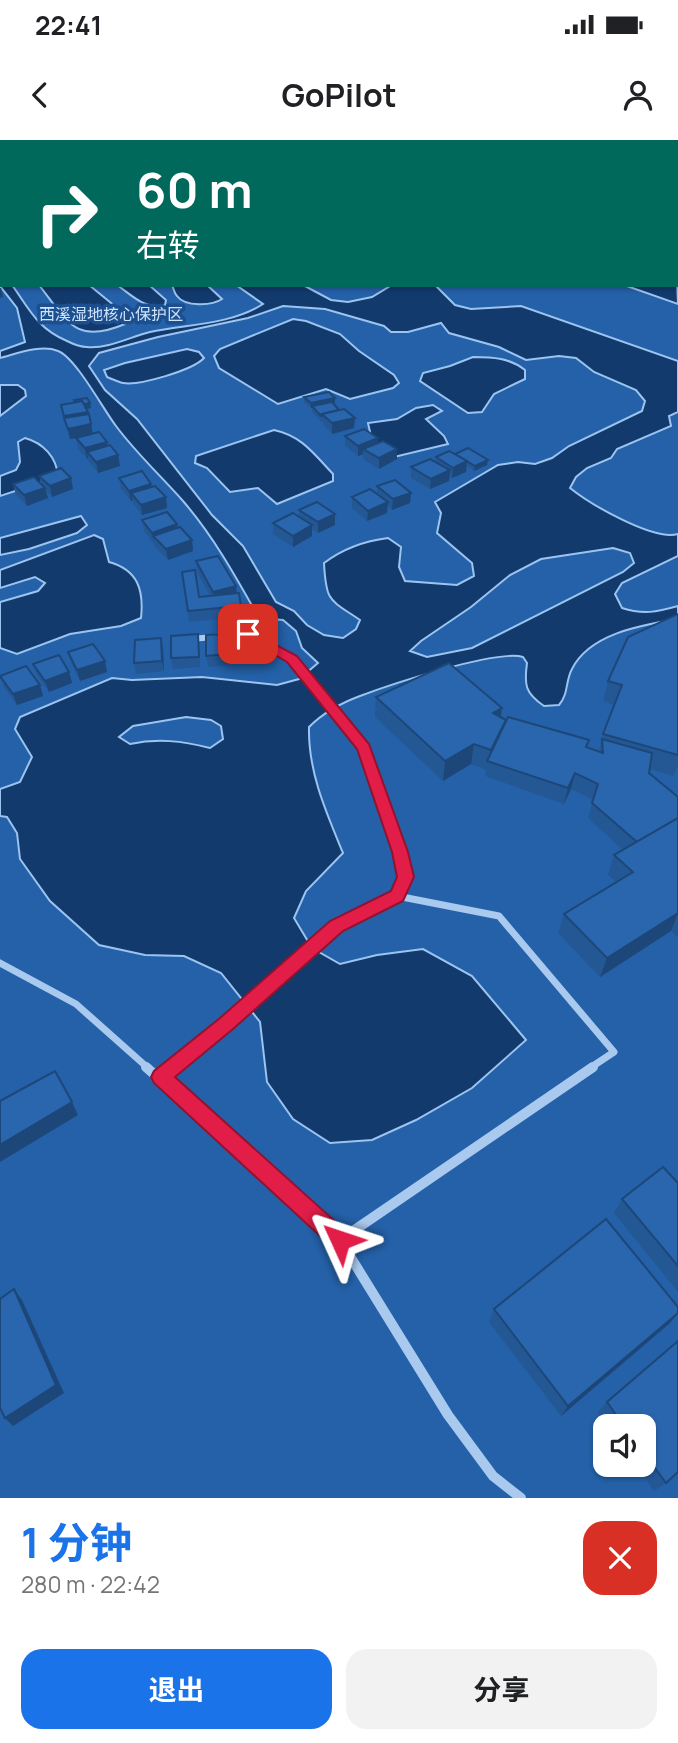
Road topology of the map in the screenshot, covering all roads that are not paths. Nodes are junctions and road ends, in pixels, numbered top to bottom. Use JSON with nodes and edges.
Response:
{"nodes":[{"id":1,"x":183,"y":639,"type":"edge"},
{"id":2,"x":397,"y":896,"type":"junction"},
{"id":3,"x":0,"y":963,"type":"edge"},
{"id":4,"x":160,"y":1077,"type":"junction"},
{"id":5,"x":340,"y":1240,"type":"junction"},
{"id":6,"x":521,"y":1498,"type":"edge"}],
"edges":[{"from":1,"to":2,"type":"street"},
{"from":2,"to":4,"type":"street"},
{"from":2,"to":5,"type":"street"},
{"from":3,"to":4,"type":"street"},
{"from":4,"to":5,"type":"street"},
{"from":5,"to":6,"type":"street"}]}
